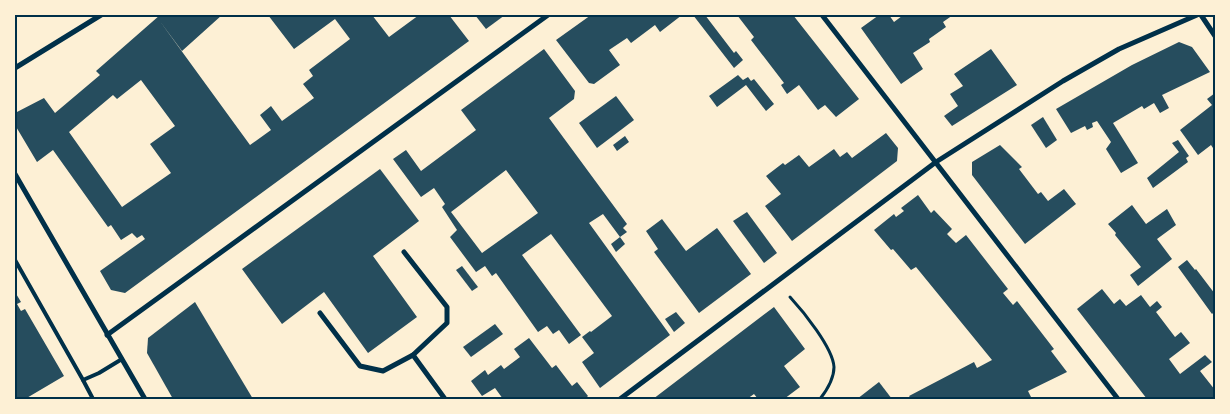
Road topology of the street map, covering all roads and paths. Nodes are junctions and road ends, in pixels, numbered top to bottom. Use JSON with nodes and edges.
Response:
{"nodes":[{"id":1,"x":101,"y":15,"type":"edge"},
{"id":2,"x":548,"y":15,"type":"edge"},
{"id":3,"x":822,"y":15,"type":"edge"},
{"id":4,"x":1199,"y":15,"type":"edge"},
{"id":5,"x":1215,"y":36,"type":"edge"},
{"id":6,"x":15,"y":68,"type":"edge"},
{"id":7,"x":936,"y":162,"type":"junction"},
{"id":8,"x":15,"y":174,"type":"edge"},
{"id":9,"x":404,"y":252,"type":"dead end"},
{"id":10,"x":15,"y":260,"type":"edge"},
{"id":11,"x":776,"y":282,"type":"junction"},
{"id":12,"x":320,"y":313,"type":"dead end"},
{"id":13,"x":107,"y":335,"type":"junction"},
{"id":14,"x":413,"y":355,"type":"junction"},
{"id":15,"x":122,"y":359,"type":"junction"},
{"id":16,"x":83,"y":380,"type":"junction"},
{"id":17,"x":93,"y":399,"type":"edge"},
{"id":18,"x":145,"y":399,"type":"edge"},
{"id":19,"x":445,"y":399,"type":"edge"},
{"id":20,"x":620,"y":399,"type":"edge"},
{"id":21,"x":820,"y":399,"type":"edge"},
{"id":22,"x":1118,"y":399,"type":"edge"}],
"edges":[{"from":1,"to":6,"type":"street"},
{"from":2,"to":13,"type":"street"},
{"from":3,"to":7,"type":"street"},
{"from":4,"to":5,"type":"street"},
{"from":4,"to":7,"type":"street"},
{"from":7,"to":11,"type":"street"},
{"from":7,"to":22,"type":"street"},
{"from":8,"to":13,"type":"street"},
{"from":9,"to":14,"type":"street"},
{"from":10,"to":16,"type":"lane"},
{"from":11,"to":20,"type":"street"},
{"from":11,"to":21,"type":"path"},
{"from":12,"to":14,"type":"street"},
{"from":13,"to":15,"type":"street"},
{"from":14,"to":19,"type":"street"},
{"from":15,"to":16,"type":"lane"},
{"from":15,"to":18,"type":"street"},
{"from":16,"to":17,"type":"lane"}]}
